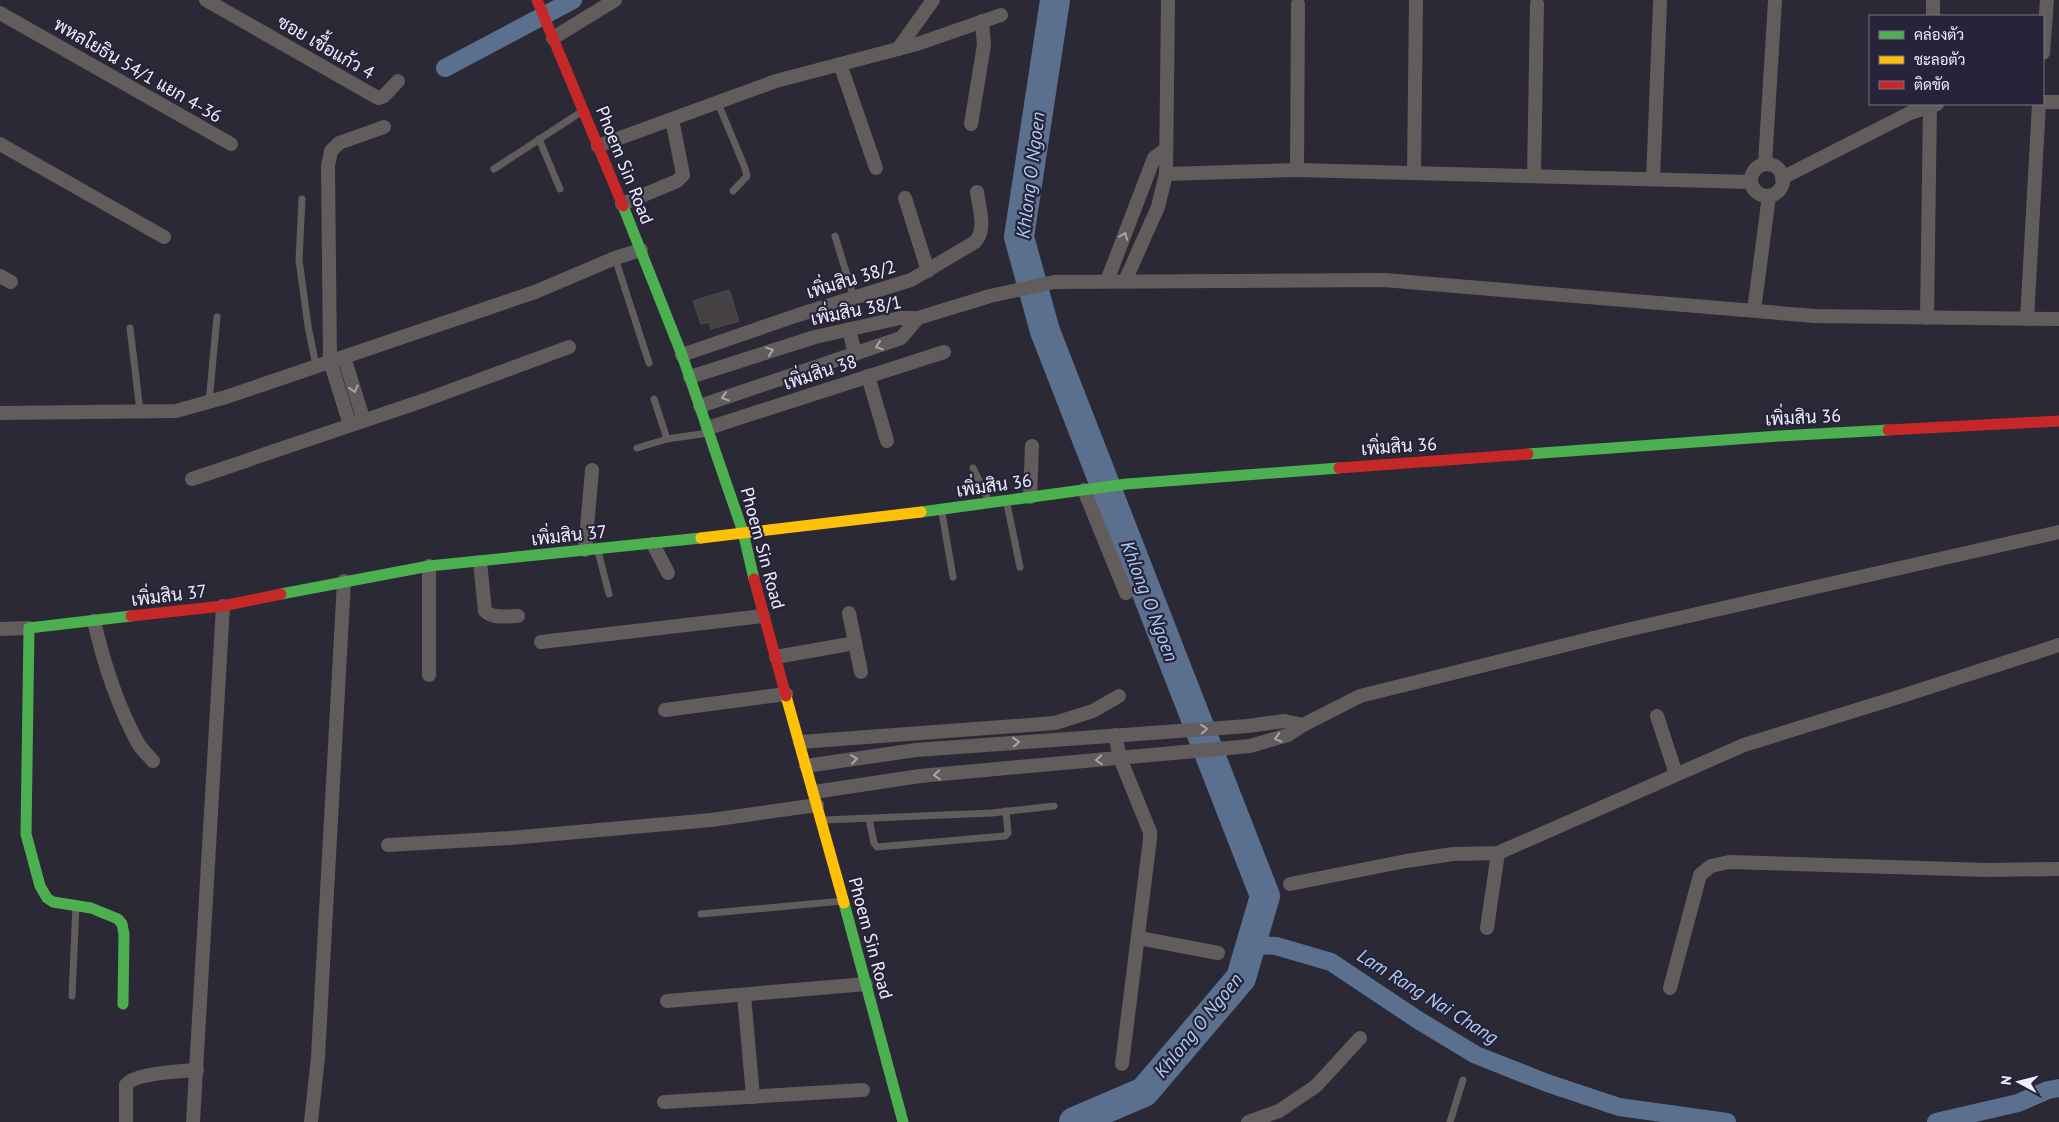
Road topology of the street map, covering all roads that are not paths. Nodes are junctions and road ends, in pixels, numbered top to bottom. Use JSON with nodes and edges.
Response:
{"nodes":[{"id":1,"x":206,"y":0,"type":"edge"},
{"id":2,"x":615,"y":0,"type":"edge"},
{"id":3,"x":933,"y":0,"type":"edge"},
{"id":4,"x":1168,"y":0,"type":"edge"},
{"id":5,"x":1416,"y":0,"type":"edge"},
{"id":6,"x":1775,"y":0,"type":"edge"},
{"id":7,"x":1933,"y":0,"type":"edge"},
{"id":8,"x":2047,"y":0,"type":"edge"},
{"id":9,"x":1660,"y":3,"type":"dead end"},
{"id":10,"x":1298,"y":4,"type":"dead end"},
{"id":11,"x":1536,"y":4,"type":"dead end"},
{"id":12,"x":539,"y":5,"type":"edge"},
{"id":13,"x":0,"y":13,"type":"edge"},
{"id":14,"x":1001,"y":15,"type":"dead end"},
{"id":15,"x":1933,"y":15,"type":"edge"},
{"id":16,"x":982,"y":21,"type":"junction"},
{"id":17,"x":553,"y":38,"type":"junction"},
{"id":18,"x":2044,"y":40,"type":"edge"},
{"id":19,"x":898,"y":49,"type":"junction"},
{"id":20,"x":840,"y":64,"type":"junction"},
{"id":21,"x":398,"y":81,"type":"dead end"},
{"id":22,"x":718,"y":102,"type":"junction"},
{"id":23,"x":2044,"y":102,"type":"edge"},
{"id":24,"x":2059,"y":102,"type":"edge"},
{"id":25,"x":1929,"y":105,"type":"edge"},
{"id":26,"x":1932,"y":105,"type":"edge"},
{"id":27,"x":2039,"y":105,"type":"edge"},
{"id":28,"x":583,"y":110,"type":"junction"},
{"id":29,"x":672,"y":119,"type":"junction"},
{"id":30,"x":971,"y":124,"type":"dead end"},
{"id":31,"x":384,"y":127,"type":"dead end"},
{"id":32,"x":539,"y":139,"type":"junction"},
{"id":33,"x":0,"y":144,"type":"edge"},
{"id":34,"x":232,"y":144,"type":"dead end"},
{"id":35,"x":598,"y":146,"type":"junction"},
{"id":36,"x":1165,"y":150,"type":"junction"},
{"id":37,"x":1765,"y":164,"type":"junction"},
{"id":38,"x":876,"y":168,"type":"dead end"},
{"id":39,"x":494,"y":169,"type":"dead end"},
{"id":40,"x":1298,"y":170,"type":"junction"},
{"id":41,"x":1414,"y":173,"type":"junction"},
{"id":42,"x":1166,"y":174,"type":"junction"},
{"id":43,"x":1534,"y":176,"type":"junction"},
{"id":44,"x":1782,"y":178,"type":"junction"},
{"id":45,"x":1654,"y":179,"type":"junction"},
{"id":46,"x":1751,"y":182,"type":"junction"},
{"id":47,"x":560,"y":189,"type":"dead end"},
{"id":48,"x":733,"y":191,"type":"dead end"},
{"id":49,"x":977,"y":192,"type":"dead end"},
{"id":50,"x":1768,"y":196,"type":"junction"},
{"id":51,"x":905,"y":198,"type":"dead end"},
{"id":52,"x":302,"y":199,"type":"dead end"},
{"id":53,"x":622,"y":204,"type":"junction"},
{"id":54,"x":835,"y":236,"type":"dead end"},
{"id":55,"x":164,"y":237,"type":"dead end"},
{"id":56,"x":641,"y":250,"type":"junction"},
{"id":57,"x":615,"y":258,"type":"junction"},
{"id":58,"x":928,"y":270,"type":"junction"},
{"id":59,"x":1107,"y":281,"type":"junction"},
{"id":60,"x":1125,"y":281,"type":"junction"},
{"id":61,"x":854,"y":298,"type":"junction"},
{"id":62,"x":1754,"y":310,"type":"junction"},
{"id":63,"x":217,"y":317,"type":"dead end"},
{"id":64,"x":918,"y":318,"type":"junction"},
{"id":65,"x":1927,"y":318,"type":"junction"},
{"id":66,"x":2027,"y":319,"type":"junction"},
{"id":67,"x":2059,"y":319,"type":"edge"},
{"id":68,"x":130,"y":328,"type":"dead end"},
{"id":69,"x":849,"y":329,"type":"junction"},
{"id":70,"x":569,"y":347,"type":"dead end"},
{"id":71,"x":944,"y":352,"type":"dead end"},
{"id":72,"x":855,"y":354,"type":"junction"},
{"id":73,"x":682,"y":355,"type":"junction"},
{"id":74,"x":337,"y":359,"type":"junction"},
{"id":75,"x":649,"y":363,"type":"dead end"},
{"id":76,"x":316,"y":366,"type":"junction"},
{"id":77,"x":868,"y":376,"type":"junction"},
{"id":78,"x":690,"y":377,"type":"junction"},
{"id":79,"x":654,"y":399,"type":"dead end"},
{"id":80,"x":210,"y":402,"type":"junction"},
{"id":81,"x":700,"y":406,"type":"junction"},
{"id":82,"x":140,"y":411,"type":"junction"},
{"id":83,"x":0,"y":413,"type":"edge"},
{"id":84,"x":364,"y":421,"type":"junction"},
{"id":85,"x":2059,"y":421,"type":"edge"},
{"id":86,"x":350,"y":425,"type":"junction"},
{"id":87,"x":709,"y":430,"type":"junction"},
{"id":88,"x":667,"y":439,"type":"junction"},
{"id":89,"x":887,"y":441,"type":"dead end"},
{"id":90,"x":1032,"y":446,"type":"dead end"},
{"id":91,"x":637,"y":448,"type":"dead end"},
{"id":92,"x":973,"y":468,"type":"dead end"},
{"id":93,"x":592,"y":470,"type":"dead end"},
{"id":94,"x":192,"y":479,"type":"dead end"},
{"id":95,"x":1086,"y":489,"type":"junction"},
{"id":96,"x":1030,"y":498,"type":"junction"},
{"id":97,"x":1007,"y":501,"type":"junction"},
{"id":98,"x":990,"y":503,"type":"junction"},
{"id":99,"x":942,"y":510,"type":"junction"},
{"id":100,"x":743,"y":532,"type":"junction"},
{"id":101,"x":2059,"y":532,"type":"edge"},
{"id":102,"x":653,"y":544,"type":"junction"},
{"id":103,"x":592,"y":550,"type":"junction"},
{"id":104,"x":480,"y":562,"type":"junction"},
{"id":105,"x":429,"y":566,"type":"junction"},
{"id":106,"x":1020,"y":567,"type":"dead end"},
{"id":107,"x":668,"y":573,"type":"dead end"},
{"id":108,"x":953,"y":577,"type":"dead end"},
{"id":109,"x":344,"y":581,"type":"junction"},
{"id":110,"x":1126,"y":593,"type":"dead end"},
{"id":111,"x":609,"y":594,"type":"dead end"},
{"id":112,"x":223,"y":606,"type":"junction"},
{"id":113,"x":849,"y":613,"type":"dead end"},
{"id":114,"x":518,"y":616,"type":"dead end"},
{"id":115,"x":763,"y":616,"type":"junction"},
{"id":116,"x":94,"y":621,"type":"junction"},
{"id":117,"x":29,"y":628,"type":"junction"},
{"id":118,"x":0,"y":629,"type":"edge"},
{"id":119,"x":541,"y":642,"type":"dead end"},
{"id":120,"x":855,"y":643,"type":"junction"},
{"id":121,"x":2059,"y":645,"type":"edge"},
{"id":122,"x":776,"y":657,"type":"junction"},
{"id":123,"x":861,"y":672,"type":"dead end"},
{"id":124,"x":430,"y":675,"type":"dead end"},
{"id":125,"x":786,"y":694,"type":"junction"},
{"id":126,"x":1119,"y":696,"type":"dead end"},
{"id":127,"x":665,"y":710,"type":"dead end"},
{"id":128,"x":1657,"y":716,"type":"dead end"},
{"id":129,"x":1303,"y":725,"type":"junction"},
{"id":130,"x":1115,"y":735,"type":"junction"},
{"id":131,"x":800,"y":742,"type":"junction"},
{"id":132,"x":1120,"y":758,"type":"junction"},
{"id":133,"x":153,"y":761,"type":"dead end"},
{"id":134,"x":806,"y":766,"type":"junction"},
{"id":135,"x":1676,"y":774,"type":"junction"},
{"id":136,"x":816,"y":799,"type":"junction"},
{"id":137,"x":1054,"y":806,"type":"dead end"},
{"id":138,"x":1006,"y":811,"type":"junction"},
{"id":139,"x":869,"y":819,"type":"junction"},
{"id":140,"x":821,"y":820,"type":"junction"},
{"id":141,"x":388,"y":844,"type":"dead end"},
{"id":142,"x":1498,"y":853,"type":"junction"},
{"id":143,"x":2059,"y":869,"type":"edge"},
{"id":144,"x":1290,"y":884,"type":"dead end"},
{"id":145,"x":843,"y":901,"type":"junction"},
{"id":146,"x":76,"y":906,"type":"junction"},
{"id":147,"x":701,"y":914,"type":"dead end"},
{"id":148,"x":1487,"y":928,"type":"dead end"},
{"id":149,"x":1139,"y":938,"type":"junction"},
{"id":150,"x":1218,"y":952,"type":"dead end"},
{"id":151,"x":866,"y":984,"type":"junction"},
{"id":152,"x":1670,"y":988,"type":"dead end"},
{"id":153,"x":744,"y":995,"type":"junction"},
{"id":154,"x":72,"y":996,"type":"dead end"},
{"id":155,"x":667,"y":1002,"type":"dead end"},
{"id":156,"x":123,"y":1004,"type":"dead end"},
{"id":157,"x":1360,"y":1038,"type":"dead end"},
{"id":158,"x":1122,"y":1064,"type":"dead end"},
{"id":159,"x":197,"y":1070,"type":"junction"},
{"id":160,"x":1463,"y":1080,"type":"dead end"},
{"id":161,"x":862,"y":1090,"type":"dead end"},
{"id":162,"x":753,"y":1097,"type":"junction"},
{"id":163,"x":664,"y":1102,"type":"dead end"},
{"id":164,"x":1279,"y":1117,"type":"edge"},
{"id":165,"x":126,"y":1122,"type":"edge"},
{"id":166,"x":193,"y":1122,"type":"edge"},
{"id":167,"x":311,"y":1122,"type":"edge"},
{"id":168,"x":904,"y":1122,"type":"edge"},
{"id":169,"x":1248,"y":1122,"type":"edge"},
{"id":170,"x":1450,"y":1122,"type":"edge"}],
"edges":[{"from":1,"to":21,"type":"street","name":"ซอย เชื้อแก้ว 4"},
{"from":2,"to":17,"type":"street"},
{"from":3,"to":19,"type":"street"},
{"from":4,"to":36,"type":"street"},
{"from":5,"to":41,"type":"street"},
{"from":6,"to":37,"type":"street"},
{"from":7,"to":15,"type":"street"},
{"from":8,"to":18,"type":"street"},
{"from":9,"to":45,"type":"street"},
{"from":10,"to":40,"type":"street"},
{"from":11,"to":43,"type":"street"},
{"from":12,"to":17,"type":"street","name":"Phoem Sin Road"},
{"from":13,"to":34,"type":"street","name":"พหลโยธิน 54/1 แยก 4-36"},
{"from":14,"to":16,"type":"street"},
{"from":16,"to":19,"type":"street"},
{"from":16,"to":30,"type":"street"},
{"from":17,"to":28,"type":"street","name":"Phoem Sin Road"},
{"from":19,"to":20,"type":"street"},
{"from":20,"to":22,"type":"street"},
{"from":20,"to":38,"type":"street"},
{"from":22,"to":29,"type":"street"},
{"from":22,"to":48,"type":"lane"},
{"from":23,"to":24,"type":"street"},
{"from":25,"to":44,"type":"street"},
{"from":26,"to":65,"type":"street"},
{"from":27,"to":66,"type":"street"},
{"from":28,"to":32,"type":"lane"},
{"from":28,"to":35,"type":"street","name":"Phoem Sin Road"},
{"from":29,"to":35,"type":"street"},
{"from":29,"to":53,"type":"street"},
{"from":31,"to":74,"type":"street"},
{"from":32,"to":39,"type":"lane"},
{"from":32,"to":47,"type":"lane"},
{"from":33,"to":55,"type":"street"},
{"from":35,"to":53,"type":"street","name":"Phoem Sin Road"},
{"from":36,"to":42,"type":"street"},
{"from":59,"to":36,"type":"street","one_way":true},
{"from":37,"to":44,"type":"street"},
{"from":37,"to":46,"type":"street"},
{"from":40,"to":41,"type":"street"},
{"from":40,"to":42,"type":"street"},
{"from":41,"to":43,"type":"street"},
{"from":42,"to":60,"type":"street"},
{"from":43,"to":45,"type":"street"},
{"from":44,"to":50,"type":"street"},
{"from":45,"to":46,"type":"street"},
{"from":46,"to":50,"type":"street"},
{"from":49,"to":58,"type":"street","name":"เพิ่มสิน 38/2"},
{"from":50,"to":62,"type":"street"},
{"from":51,"to":58,"type":"street"},
{"from":52,"to":76,"type":"lane"},
{"from":53,"to":56,"type":"street","name":"Phoem Sin Road"},
{"from":54,"to":61,"type":"lane"},
{"from":56,"to":57,"type":"street"},
{"from":56,"to":73,"type":"street","name":"Phoem Sin Road"},
{"from":57,"to":74,"type":"street"},
{"from":57,"to":75,"type":"lane"},
{"from":58,"to":61,"type":"street","name":"เพิ่มสิน 38/2"},
{"from":59,"to":60,"type":"street"},
{"from":59,"to":64,"type":"street"},
{"from":60,"to":62,"type":"street"},
{"from":61,"to":73,"type":"street","name":"เพิ่มสิน 38/2"},
{"from":62,"to":65,"type":"street"},
{"from":63,"to":80,"type":"lane"},
{"from":64,"to":69,"type":"street","name":"เพิ่มสิน 38/1"},
{"from":64,"to":72,"type":"street","name":"เพิ่มสิน 38/1","one_way":true},
{"from":65,"to":66,"type":"street"},
{"from":66,"to":67,"type":"street"},
{"from":68,"to":82,"type":"lane"},
{"from":69,"to":72,"type":"street"},
{"from":78,"to":69,"type":"street","name":"เพิ่มสิน 38/1","one_way":true},
{"from":70,"to":84,"type":"street"},
{"from":71,"to":77,"type":"street","name":"เพิ่มสิน 38"},
{"from":72,"to":81,"type":"street","name":"เพิ่มสิน 38/1","one_way":true},
{"from":73,"to":78,"type":"street","name":"Phoem Sin Road"},
{"from":74,"to":76,"type":"street"},
{"from":74,"to":84,"type":"street","one_way":true},
{"from":74,"to":86,"type":"street"},
{"from":76,"to":80,"type":"street"},
{"from":77,"to":87,"type":"street","name":"เพิ่มสิน 38"},
{"from":77,"to":89,"type":"street"},
{"from":78,"to":81,"type":"street","name":"Phoem Sin Road"},
{"from":79,"to":88,"type":"lane"},
{"from":80,"to":82,"type":"street"},
{"from":81,"to":87,"type":"street","name":"Phoem Sin Road"},
{"from":82,"to":83,"type":"street"},
{"from":84,"to":86,"type":"street"},
{"from":85,"to":95,"type":"street","name":"เพิ่มสิน 36"},
{"from":86,"to":94,"type":"street"},
{"from":87,"to":88,"type":"lane"},
{"from":87,"to":100,"type":"street","name":"Phoem Sin Road"},
{"from":88,"to":91,"type":"lane"},
{"from":90,"to":96,"type":"street"},
{"from":92,"to":98,"type":"lane"},
{"from":93,"to":103,"type":"street"},
{"from":95,"to":96,"type":"street","name":"เพิ่มสิน 36"},
{"from":95,"to":110,"type":"street"},
{"from":96,"to":97,"type":"street","name":"เพิ่มสิน 36"},
{"from":97,"to":98,"type":"street","name":"เพิ่มสิน 36"},
{"from":97,"to":106,"type":"lane"},
{"from":98,"to":99,"type":"street","name":"เพิ่มสิน 36"},
{"from":99,"to":100,"type":"street","name":"เพิ่มสิน 36"},
{"from":99,"to":108,"type":"lane"},
{"from":100,"to":102,"type":"street","name":"เพิ่มสิน 37"},
{"from":100,"to":115,"type":"street","name":"Phoem Sin Road"},
{"from":101,"to":129,"type":"street"},
{"from":102,"to":103,"type":"street","name":"เพิ่มสิน 37"},
{"from":102,"to":107,"type":"street"},
{"from":103,"to":104,"type":"street","name":"เพิ่มสิน 37"},
{"from":103,"to":111,"type":"lane"},
{"from":104,"to":105,"type":"street","name":"เพิ่มสิน 37"},
{"from":104,"to":114,"type":"street"},
{"from":105,"to":109,"type":"street","name":"เพิ่มสิน 37"},
{"from":105,"to":124,"type":"street"},
{"from":109,"to":112,"type":"street","name":"เพิ่มสิน 37"},
{"from":109,"to":167,"type":"street"},
{"from":112,"to":116,"type":"street","name":"เพิ่มสิน 37"},
{"from":112,"to":159,"type":"street"},
{"from":113,"to":120,"type":"street"},
{"from":115,"to":119,"type":"street"},
{"from":115,"to":122,"type":"street","name":"Phoem Sin Road"},
{"from":116,"to":117,"type":"street","name":"เพิ่มสิน 37"},
{"from":116,"to":133,"type":"street"},
{"from":117,"to":118,"type":"street"},
{"from":117,"to":146,"type":"street"},
{"from":120,"to":122,"type":"street"},
{"from":120,"to":123,"type":"street"},
{"from":121,"to":135,"type":"street"},
{"from":122,"to":125,"type":"street","name":"Phoem Sin Road"},
{"from":125,"to":127,"type":"street"},
{"from":125,"to":131,"type":"street","name":"Phoem Sin Road"},
{"from":126,"to":131,"type":"street"},
{"from":128,"to":135,"type":"street"},
{"from":130,"to":129,"type":"street","one_way":true},
{"from":129,"to":132,"type":"street","one_way":true},
{"from":130,"to":132,"type":"street"},
{"from":134,"to":130,"type":"street","one_way":true},
{"from":131,"to":134,"type":"street","name":"Phoem Sin Road"},
{"from":132,"to":136,"type":"street","one_way":true},
{"from":132,"to":149,"type":"street"},
{"from":134,"to":136,"type":"street","name":"Phoem Sin Road"},
{"from":135,"to":142,"type":"street"},
{"from":136,"to":140,"type":"street","name":"Phoem Sin Road"},
{"from":136,"to":141,"type":"street"},
{"from":137,"to":138,"type":"lane"},
{"from":138,"to":139,"type":"lane"},
{"from":138,"to":139,"type":"lane"},
{"from":139,"to":140,"type":"lane"},
{"from":140,"to":145,"type":"street","name":"Phoem Sin Road"},
{"from":142,"to":144,"type":"street"},
{"from":142,"to":148,"type":"street"},
{"from":143,"to":152,"type":"street"},
{"from":145,"to":147,"type":"lane"},
{"from":145,"to":151,"type":"street","name":"Phoem Sin Road"},
{"from":146,"to":154,"type":"lane"},
{"from":146,"to":156,"type":"street"},
{"from":149,"to":150,"type":"street"},
{"from":149,"to":158,"type":"street"},
{"from":151,"to":153,"type":"street"},
{"from":151,"to":168,"type":"street","name":"Phoem Sin Road"},
{"from":153,"to":155,"type":"street"},
{"from":153,"to":162,"type":"street"},
{"from":157,"to":164,"type":"street"},
{"from":159,"to":165,"type":"street"},
{"from":159,"to":166,"type":"street"},
{"from":160,"to":170,"type":"lane"},
{"from":161,"to":162,"type":"street"},
{"from":162,"to":163,"type":"street"},
{"from":164,"to":169,"type":"street"}]}
